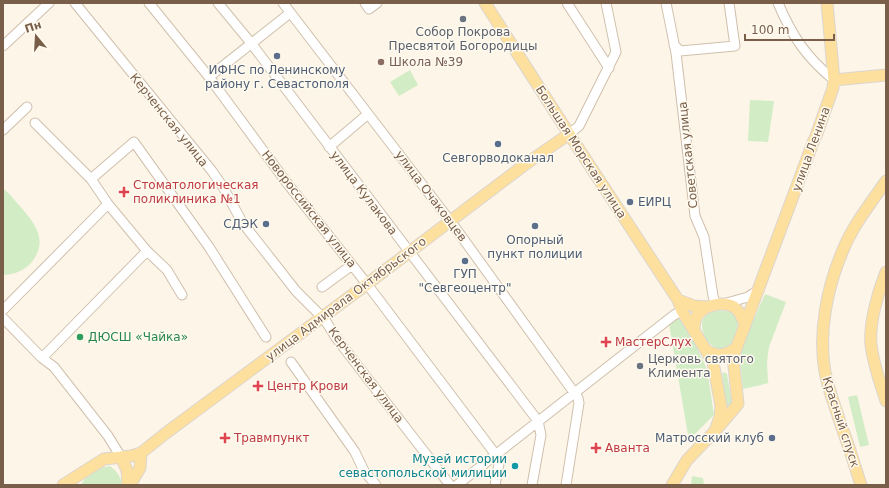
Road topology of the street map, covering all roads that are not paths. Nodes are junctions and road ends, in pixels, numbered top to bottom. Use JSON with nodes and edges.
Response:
{"nodes":[{"id":1,"x":49,"y":3,"type":"edge"},
{"id":2,"x":75,"y":3,"type":"edge"},
{"id":3,"x":149,"y":3,"type":"edge"},
{"id":4,"x":218,"y":3,"type":"edge"},
{"id":5,"x":283,"y":3,"type":"edge"},
{"id":6,"x":377,"y":3,"type":"edge"},
{"id":7,"x":485,"y":3,"type":"edge"},
{"id":8,"x":567,"y":3,"type":"edge"},
{"id":9,"x":606,"y":3,"type":"edge"},
{"id":10,"x":666,"y":3,"type":"edge"},
{"id":11,"x":729,"y":3,"type":"edge"},
{"id":12,"x":778,"y":3,"type":"edge"},
{"id":13,"x":826,"y":3,"type":"edge"},
{"id":14,"x":367,"y":6,"type":"edge"},
{"id":15,"x":290,"y":13,"type":"junction"},
{"id":16,"x":251,"y":43,"type":"junction"},
{"id":17,"x":674,"y":45,"type":"junction"},
{"id":18,"x":3,"y":46,"type":"edge"},
{"id":19,"x":609,"y":68,"type":"junction"},
{"id":20,"x":886,"y":75,"type":"edge"},
{"id":21,"x":209,"y":77,"type":"junction"},
{"id":22,"x":834,"y":80,"type":"junction"},
{"id":23,"x":28,"y":107,"type":"dead end"},
{"id":24,"x":368,"y":114,"type":"junction"},
{"id":25,"x":35,"y":123,"type":"dead end"},
{"id":26,"x":3,"y":130,"type":"edge"},
{"id":27,"x":569,"y":134,"type":"junction"},
{"id":28,"x":329,"y":147,"type":"junction"},
{"id":29,"x":91,"y":179,"type":"junction"},
{"id":30,"x":886,"y":181,"type":"edge"},
{"id":31,"x":108,"y":204,"type":"junction"},
{"id":32,"x":450,"y":221,"type":"junction"},
{"id":33,"x":147,"y":251,"type":"junction"},
{"id":34,"x":409,"y":252,"type":"junction"},
{"id":35,"x":352,"y":265,"type":"junction"},
{"id":36,"x":886,"y":272,"type":"edge"},
{"id":37,"x":367,"y":284,"type":"junction"},
{"id":38,"x":322,"y":287,"type":"dead end"},
{"id":39,"x":758,"y":290,"type":"junction"},
{"id":40,"x":182,"y":295,"type":"dead end"},
{"id":41,"x":715,"y":305,"type":"junction"},
{"id":42,"x":680,"y":306,"type":"junction"},
{"id":43,"x":3,"y":310,"type":"edge"},
{"id":44,"x":323,"y":317,"type":"junction"},
{"id":45,"x":3,"y":318,"type":"edge"},
{"id":46,"x":745,"y":326,"type":"junction"},
{"id":47,"x":694,"y":331,"type":"junction"},
{"id":48,"x":266,"y":337,"type":"dead end"},
{"id":49,"x":737,"y":347,"type":"junction"},
{"id":50,"x":705,"y":349,"type":"junction"},
{"id":51,"x":42,"y":358,"type":"junction"},
{"id":52,"x":291,"y":362,"type":"dead end"},
{"id":53,"x":574,"y":393,"type":"junction"},
{"id":54,"x":886,"y":401,"type":"edge"},
{"id":55,"x":538,"y":421,"type":"junction"},
{"id":56,"x":715,"y":431,"type":"junction"},
{"id":57,"x":141,"y":453,"type":"junction"},
{"id":58,"x":496,"y":455,"type":"junction"},
{"id":59,"x":121,"y":457,"type":"junction"},
{"id":60,"x":687,"y":460,"type":"junction"},
{"id":61,"x":81,"y":473,"type":"junction"},
{"id":62,"x":63,"y":485,"type":"edge"},
{"id":63,"x":73,"y":485,"type":"edge"},
{"id":64,"x":129,"y":485,"type":"edge"},
{"id":65,"x":376,"y":485,"type":"edge"},
{"id":66,"x":450,"y":485,"type":"edge"},
{"id":67,"x":457,"y":485,"type":"edge"},
{"id":68,"x":495,"y":485,"type":"edge"},
{"id":69,"x":532,"y":485,"type":"edge"},
{"id":70,"x":566,"y":485,"type":"edge"},
{"id":71,"x":672,"y":485,"type":"edge"},
{"id":72,"x":679,"y":485,"type":"edge"},
{"id":73,"x":860,"y":485,"type":"edge"}],
"edges":[{"from":1,"to":18,"type":"street"},
{"from":2,"to":44,"type":"street","name":"Керченская улица"},
{"from":3,"to":21,"type":"street","name":"Новороссийская улица"},
{"from":4,"to":16,"type":"street","name":"улица Кулакова"},
{"from":5,"to":15,"type":"street","name":"улица Очаковцев"},
{"from":6,"to":14,"type":"street"},
{"from":7,"to":27,"type":"main road","name":"Большая Морская улица"},
{"from":8,"to":19,"type":"street"},
{"from":9,"to":19,"type":"street"},
{"from":10,"to":17,"type":"street","name":"Советская улица"},
{"from":11,"to":17,"type":"street"},
{"from":12,"to":22,"type":"street"},
{"from":13,"to":22,"type":"main road","name":"улица Ленина"},
{"from":15,"to":16,"type":"street"},
{"from":15,"to":24,"type":"street","name":"улица Очаковцев"},
{"from":16,"to":21,"type":"street"},
{"from":16,"to":28,"type":"street","name":"улица Кулакова"},
{"from":17,"to":41,"type":"street","name":"Советская улица"},
{"from":19,"to":27,"type":"street"},
{"from":20,"to":22,"type":"main road"},
{"from":21,"to":35,"type":"street","name":"Новороссийская улица"},
{"from":22,"to":39,"type":"main road","name":"улица Ленина"},
{"from":23,"to":26,"type":"street"},
{"from":24,"to":28,"type":"street"},
{"from":24,"to":32,"type":"street","name":"улица Очаковцев"},
{"from":25,"to":29,"type":"street"},
{"from":27,"to":32,"type":"main road","name":"улица Адмирала Октябрьского"},
{"from":27,"to":42,"type":"main road","name":"Большая Морская улица"},
{"from":28,"to":34,"type":"street","name":"улица Кулакова"},
{"from":29,"to":31,"type":"street"},
{"from":29,"to":48,"type":"street"},
{"from":30,"to":73,"type":"main road","name":"Красный спуск"},
{"from":31,"to":33,"type":"street"},
{"from":31,"to":43,"type":"street"},
{"from":32,"to":34,"type":"main road","name":"улица Адмирала Октябрьского"},
{"from":32,"to":53,"type":"street","name":"улица Очаковцев"},
{"from":33,"to":40,"type":"street"},
{"from":33,"to":51,"type":"street"},
{"from":34,"to":37,"type":"main road","name":"улица Адмирала Октябрьского"},
{"from":34,"to":55,"type":"street","name":"улица Кулакова"},
{"from":35,"to":37,"type":"street","name":"Новороссийская улица"},
{"from":35,"to":38,"type":"street"},
{"from":36,"to":54,"type":"main road"},
{"from":37,"to":44,"type":"main road","name":"улица Адмирала Октябрьского"},
{"from":37,"to":58,"type":"street","name":"Новороссийская улица"},
{"from":39,"to":41,"type":"street"},
{"from":39,"to":46,"type":"main road","name":"улица Ленина"},
{"from":41,"to":42,"type":"main road"},
{"from":41,"to":46,"type":"main road"},
{"from":41,"to":47,"type":"main road"},
{"from":42,"to":47,"type":"main road","name":"Большая Морская улица"},
{"from":42,"to":53,"type":"street"},
{"from":44,"to":57,"type":"main road","name":"улица Адмирала Октябрьского"},
{"from":44,"to":66,"type":"street","name":"Керченская улица"},
{"from":45,"to":51,"type":"street"},
{"from":46,"to":49,"type":"main road"},
{"from":47,"to":50,"type":"main road"},
{"from":49,"to":50,"type":"main road"},
{"from":49,"to":56,"type":"main road"},
{"from":50,"to":56,"type":"main road"},
{"from":51,"to":59,"type":"street"},
{"from":52,"to":65,"type":"street"},
{"from":53,"to":55,"type":"street"},
{"from":53,"to":70,"type":"street"},
{"from":55,"to":58,"type":"street"},
{"from":55,"to":69,"type":"street"},
{"from":56,"to":60,"type":"main road"},
{"from":57,"to":59,"type":"main road","name":"улица Адмирала Октябрьского"},
{"from":57,"to":64,"type":"main road"},
{"from":58,"to":67,"type":"street"},
{"from":58,"to":68,"type":"street"},
{"from":59,"to":61,"type":"main road","name":"улица Адмирала Октябрьского"},
{"from":59,"to":64,"type":"main road"},
{"from":60,"to":71,"type":"main road"},
{"from":60,"to":72,"type":"main road"},
{"from":61,"to":62,"type":"main road","name":"улица Адмирала Октябрьского"},
{"from":61,"to":63,"type":"main road"}]}
